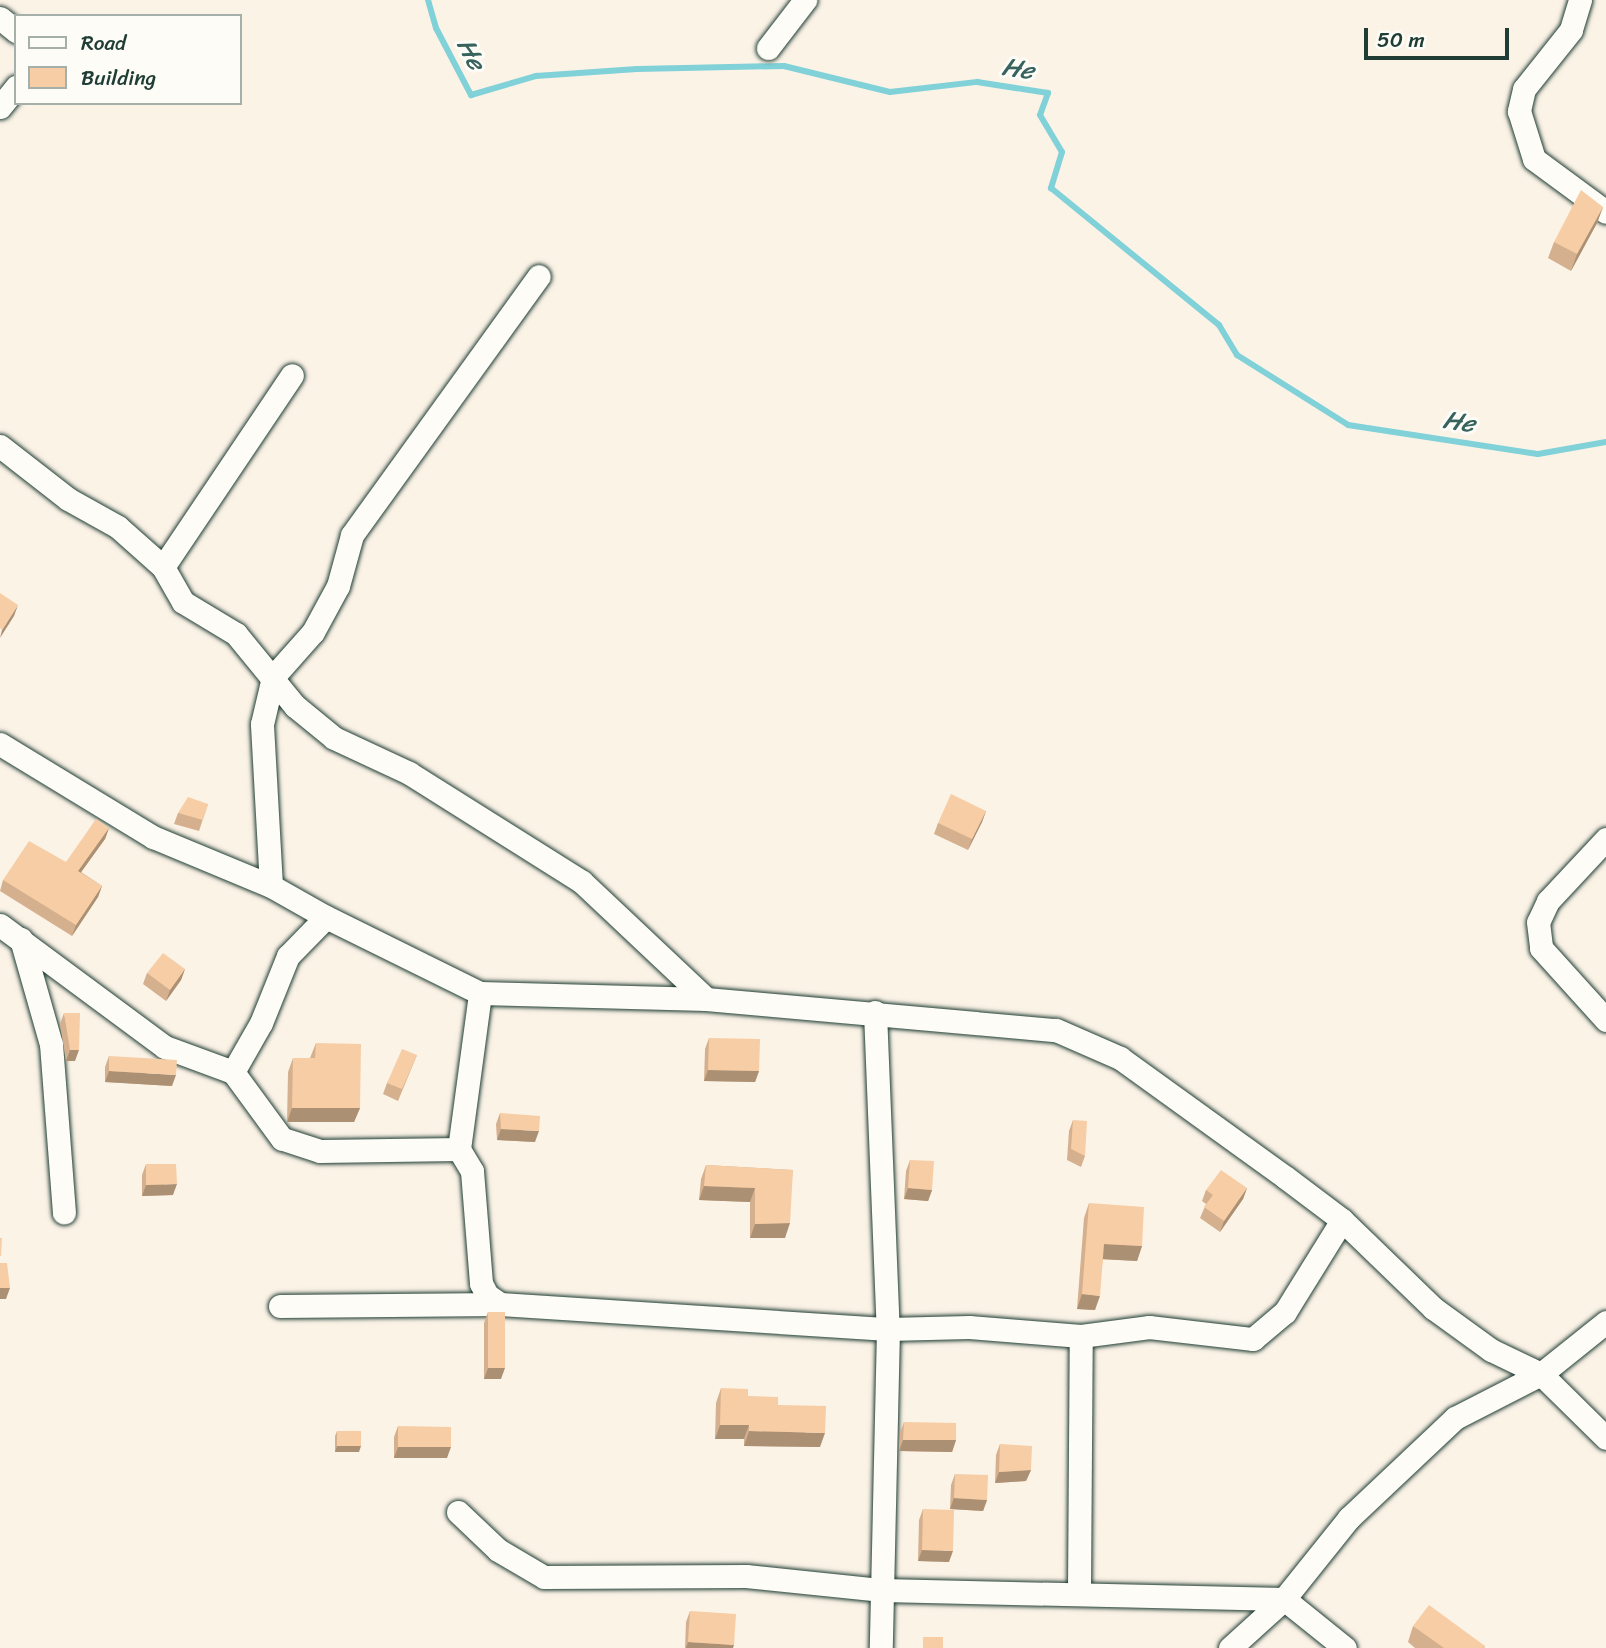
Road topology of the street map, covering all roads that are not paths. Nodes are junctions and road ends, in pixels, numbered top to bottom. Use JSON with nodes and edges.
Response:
{"nodes":[{"id":1,"x":805,"y":0,"type":"edge"},
{"id":2,"x":1580,"y":0,"type":"edge"},
{"id":3,"x":0,"y":18,"type":"edge"},
{"id":4,"x":14,"y":29,"type":"edge"},
{"id":5,"x":768,"y":48,"type":"dead end"},
{"id":6,"x":14,"y":90,"type":"edge"},
{"id":7,"x":0,"y":107,"type":"edge"},
{"id":8,"x":1606,"y":212,"type":"edge"},
{"id":9,"x":539,"y":276,"type":"dead end"},
{"id":10,"x":292,"y":375,"type":"dead end"},
{"id":11,"x":0,"y":446,"type":"edge"},
{"id":12,"x":163,"y":567,"type":"junction"},
{"id":13,"x":272,"y":677,"type":"junction"},
{"id":14,"x":0,"y":744,"type":"edge"},
{"id":15,"x":1606,"y":839,"type":"edge"},
{"id":16,"x":271,"y":886,"type":"junction"},
{"id":17,"x":326,"y":917,"type":"junction"},
{"id":18,"x":0,"y":925,"type":"edge"},
{"id":19,"x":21,"y":939,"type":"junction"},
{"id":20,"x":480,"y":993,"type":"junction"},
{"id":21,"x":706,"y":999,"type":"junction"},
{"id":22,"x":875,"y":1012,"type":"junction"},
{"id":23,"x":1606,"y":1020,"type":"edge"},
{"id":24,"x":233,"y":1072,"type":"junction"},
{"id":25,"x":459,"y":1149,"type":"junction"},
{"id":26,"x":64,"y":1212,"type":"dead end"},
{"id":27,"x":1342,"y":1220,"type":"junction"},
{"id":28,"x":500,"y":1304,"type":"junction"},
{"id":29,"x":280,"y":1306,"type":"dead end"},
{"id":30,"x":1606,"y":1322,"type":"edge"},
{"id":31,"x":888,"y":1329,"type":"junction"},
{"id":32,"x":1081,"y":1336,"type":"junction"},
{"id":33,"x":1541,"y":1374,"type":"junction"},
{"id":34,"x":1606,"y":1438,"type":"edge"},
{"id":35,"x":458,"y":1512,"type":"dead end"},
{"id":36,"x":882,"y":1590,"type":"junction"},
{"id":37,"x":1079,"y":1591,"type":"junction"},
{"id":38,"x":1284,"y":1599,"type":"junction"},
{"id":39,"x":881,"y":1648,"type":"edge"},
{"id":40,"x":1230,"y":1648,"type":"edge"},
{"id":41,"x":1345,"y":1648,"type":"edge"}],
"edges":[{"from":1,"to":5,"type":"street"},
{"from":2,"to":8,"type":"street"},
{"from":3,"to":4,"type":"street"},
{"from":6,"to":7,"type":"street"},
{"from":9,"to":13,"type":"street"},
{"from":10,"to":12,"type":"street"},
{"from":11,"to":12,"type":"street"},
{"from":12,"to":13,"type":"street"},
{"from":13,"to":16,"type":"street"},
{"from":13,"to":21,"type":"street"},
{"from":14,"to":16,"type":"street"},
{"from":15,"to":23,"type":"street"},
{"from":16,"to":17,"type":"street"},
{"from":17,"to":20,"type":"street"},
{"from":17,"to":24,"type":"street"},
{"from":18,"to":19,"type":"street"},
{"from":19,"to":24,"type":"street"},
{"from":19,"to":26,"type":"street"},
{"from":20,"to":21,"type":"street"},
{"from":20,"to":25,"type":"street"},
{"from":21,"to":22,"type":"street"},
{"from":22,"to":27,"type":"street"},
{"from":22,"to":31,"type":"street"},
{"from":24,"to":25,"type":"street"},
{"from":25,"to":28,"type":"street"},
{"from":27,"to":32,"type":"street"},
{"from":27,"to":33,"type":"street"},
{"from":28,"to":29,"type":"street"},
{"from":28,"to":31,"type":"street"},
{"from":30,"to":33,"type":"street"},
{"from":31,"to":32,"type":"street"},
{"from":31,"to":36,"type":"street"},
{"from":32,"to":37,"type":"street"},
{"from":33,"to":34,"type":"street"},
{"from":33,"to":38,"type":"street"},
{"from":35,"to":36,"type":"street"},
{"from":36,"to":37,"type":"street"},
{"from":36,"to":39,"type":"street"},
{"from":37,"to":38,"type":"street"},
{"from":38,"to":40,"type":"street"},
{"from":38,"to":41,"type":"street"}]}
